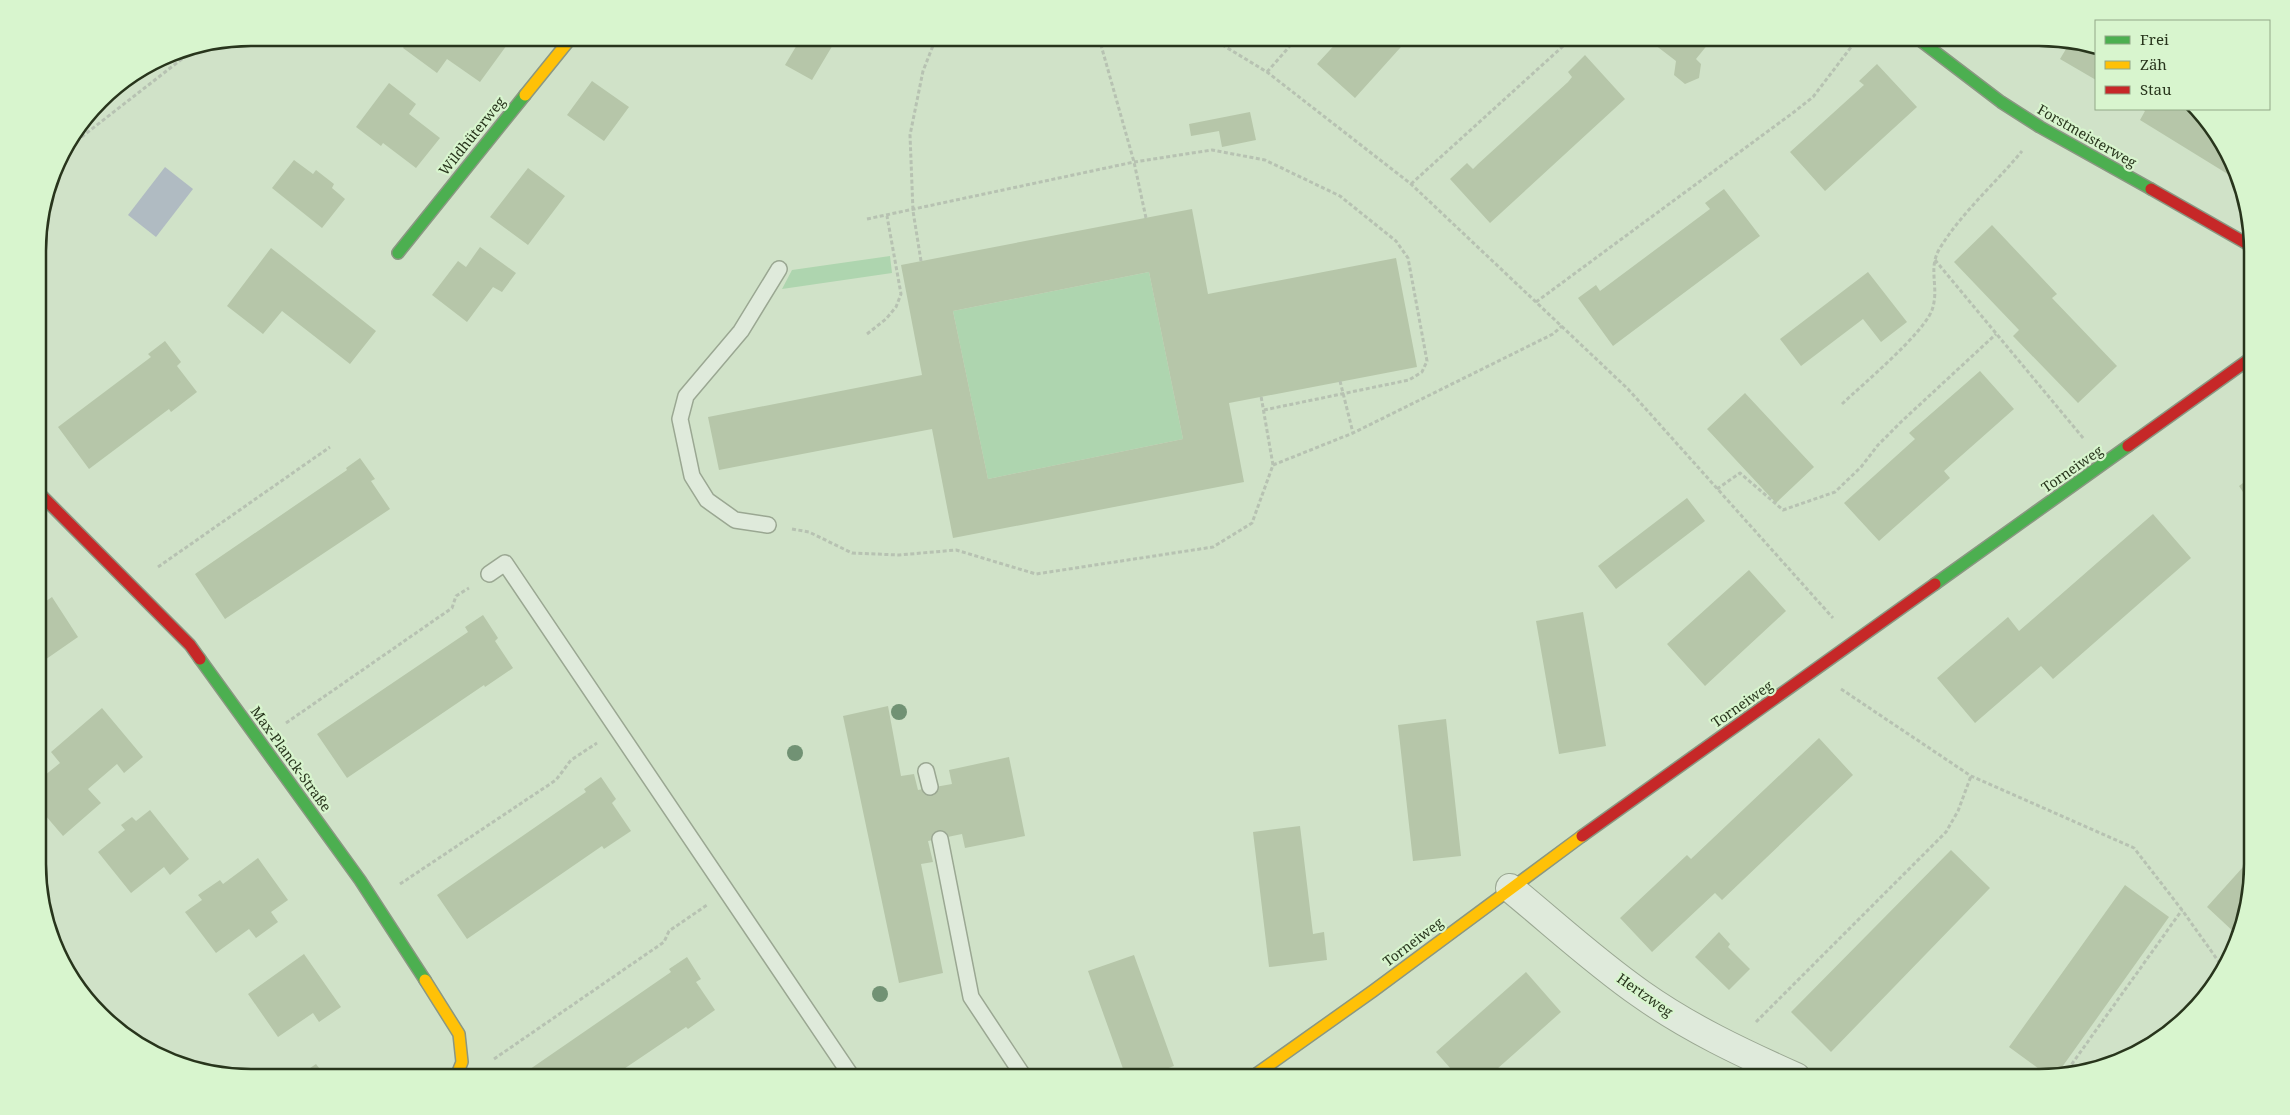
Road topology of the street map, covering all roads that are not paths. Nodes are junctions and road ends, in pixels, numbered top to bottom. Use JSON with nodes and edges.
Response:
{"nodes":[{"id":1,"x":564,"y":46,"type":"edge"},
{"id":2,"x":1928,"y":46,"type":"edge"},
{"id":3,"x":2243,"y":242,"type":"edge"},
{"id":4,"x":398,"y":253,"type":"dead end"},
{"id":5,"x":779,"y":269,"type":"dead end"},
{"id":6,"x":2244,"y":363,"type":"edge"},
{"id":7,"x":46,"y":501,"type":"edge"},
{"id":8,"x":768,"y":525,"type":"road end"},
{"id":9,"x":489,"y":574,"type":"road end"},
{"id":10,"x":926,"y":771,"type":"dead end"},
{"id":11,"x":930,"y":787,"type":"dead end"},
{"id":12,"x":940,"y":839,"type":"dead end"},
{"id":13,"x":1510,"y":888,"type":"junction"},
{"id":14,"x":459,"y":1069,"type":"edge"},
{"id":15,"x":847,"y":1069,"type":"edge"},
{"id":16,"x":1019,"y":1069,"type":"edge"},
{"id":17,"x":1263,"y":1069,"type":"edge"},
{"id":18,"x":1778,"y":1069,"type":"edge"}],
"edges":[{"from":1,"to":4,"type":"street","name":"Wildhüterweg"},
{"from":2,"to":3,"type":"street","name":"Forstmeisterweg"},
{"from":5,"to":8,"type":"lane"},
{"from":6,"to":13,"type":"street","name":"Torneiweg"},
{"from":7,"to":14,"type":"street","name":"Max-Planck-Straße"},
{"from":9,"to":15,"type":"lane"},
{"from":10,"to":11,"type":"lane"},
{"from":12,"to":16,"type":"lane"},
{"from":13,"to":17,"type":"street","name":"Torneiweg"},
{"from":13,"to":18,"type":"street","name":"Hertzweg"}]}
